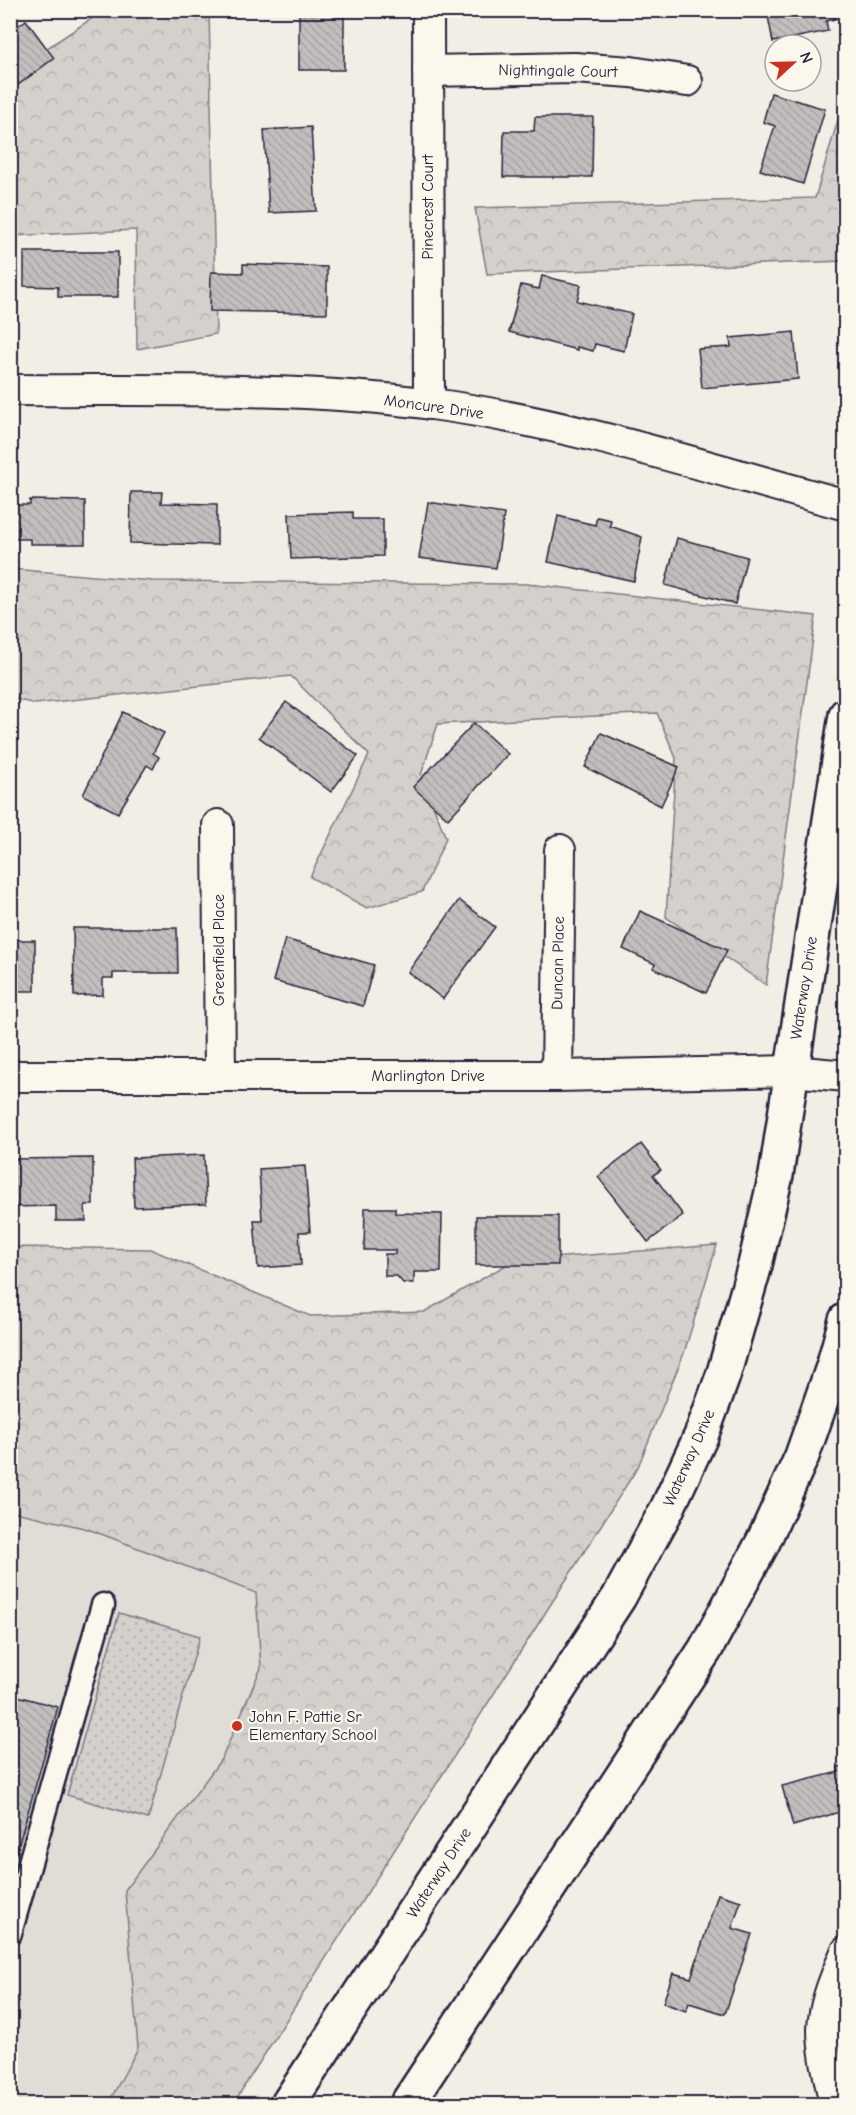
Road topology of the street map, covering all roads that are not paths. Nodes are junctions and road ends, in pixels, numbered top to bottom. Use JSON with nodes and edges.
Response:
{"nodes":[{"id":1,"x":428,"y":10,"type":"edge"},
{"id":2,"x":428,"y":70,"type":"junction"},
{"id":3,"x":687,"y":81,"type":"dead end"},
{"id":4,"x":10,"y":390,"type":"edge"},
{"id":5,"x":429,"y":404,"type":"junction"},
{"id":6,"x":846,"y":505,"type":"edge"},
{"id":7,"x":846,"y":715,"type":"edge"},
{"id":8,"x":218,"y":825,"type":"dead end"},
{"id":9,"x":560,"y":850,"type":"dead end"},
{"id":10,"x":792,"y":1071,"type":"junction"},
{"id":11,"x":10,"y":1076,"type":"edge"},
{"id":12,"x":220,"y":1076,"type":"junction"},
{"id":13,"x":557,"y":1076,"type":"junction"},
{"id":14,"x":846,"y":1076,"type":"edge"},
{"id":15,"x":846,"y":1320,"type":"edge"},
{"id":16,"x":103,"y":1605,"type":"dead end"},
{"id":17,"x":10,"y":1933,"type":"edge"},
{"id":18,"x":846,"y":1952,"type":"edge"},
{"id":19,"x":288,"y":2104,"type":"edge"},
{"id":20,"x":407,"y":2104,"type":"edge"},
{"id":21,"x":835,"y":2104,"type":"edge"}],
"edges":[{"from":1,"to":2,"type":"street","name":"Pinecrest Court"},
{"from":2,"to":3,"type":"street","name":"Nightingale Court"},
{"from":2,"to":5,"type":"street","name":"Pinecrest Court"},
{"from":4,"to":5,"type":"street","name":"Moncure Drive"},
{"from":5,"to":6,"type":"street","name":"Moncure Drive"},
{"from":7,"to":10,"type":"street","name":"Waterway Drive"},
{"from":8,"to":12,"type":"street","name":"Greenfield Place"},
{"from":9,"to":13,"type":"street","name":"Duncan Place"},
{"from":10,"to":13,"type":"street","name":"Marlington Drive"},
{"from":10,"to":14,"type":"street","name":"Marlington Drive"},
{"from":10,"to":19,"type":"street","name":"Waterway Drive"},
{"from":11,"to":12,"type":"street","name":"Marlington Drive"},
{"from":12,"to":13,"type":"street","name":"Marlington Drive"},
{"from":15,"to":20,"type":"street"},
{"from":16,"to":17,"type":"street"},
{"from":18,"to":21,"type":"street"}]}
